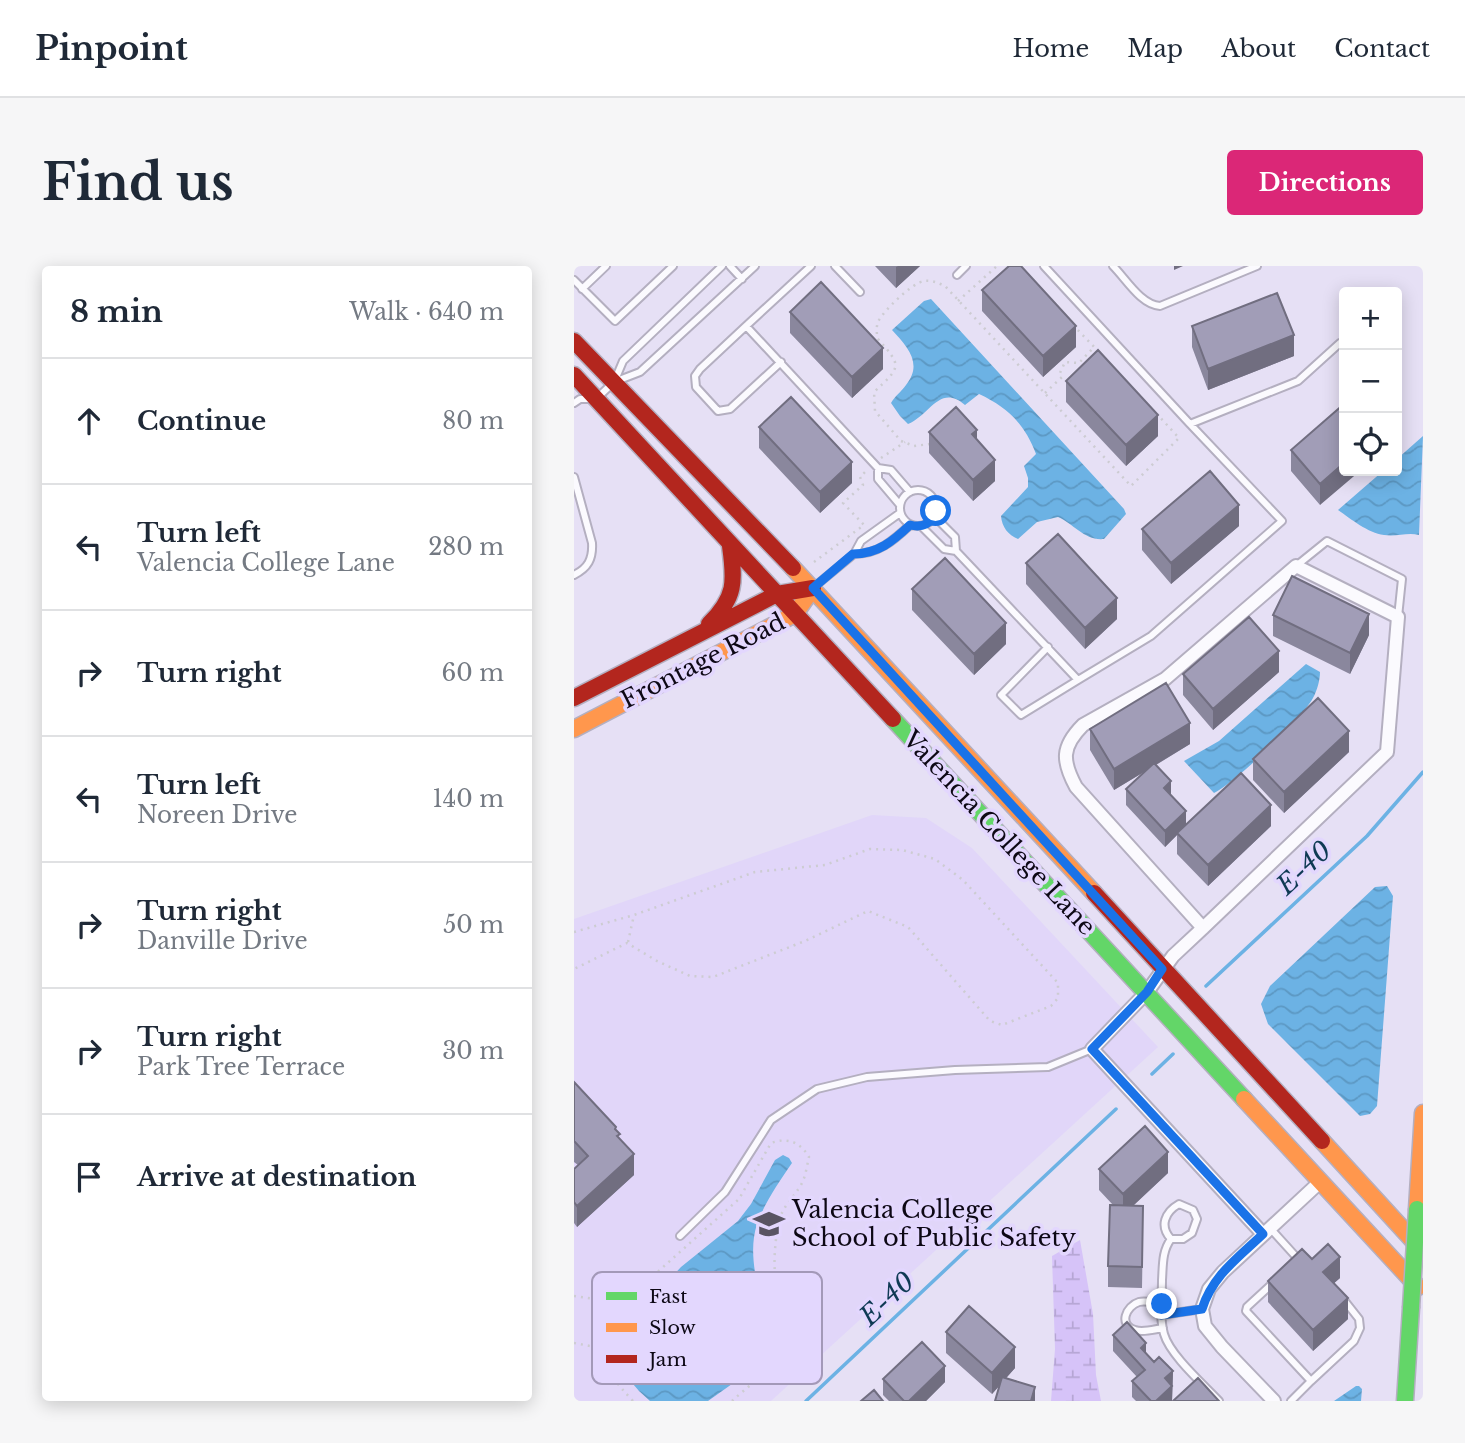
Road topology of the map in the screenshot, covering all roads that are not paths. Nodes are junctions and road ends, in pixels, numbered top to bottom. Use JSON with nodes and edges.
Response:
{"nodes":[{"id":1,"x":606,"y":266,"type":"edge"},
{"id":2,"x":673,"y":266,"type":"edge"},
{"id":3,"x":722,"y":266,"type":"edge"},
{"id":4,"x":730,"y":266,"type":"edge"},
{"id":5,"x":755,"y":266,"type":"edge"},
{"id":6,"x":811,"y":266,"type":"edge"},
{"id":7,"x":835,"y":266,"type":"edge"},
{"id":8,"x":967,"y":266,"type":"edge"},
{"id":9,"x":1044,"y":266,"type":"edge"},
{"id":10,"x":1113,"y":266,"type":"edge"},
{"id":11,"x":1257,"y":266,"type":"edge"},
{"id":12,"x":957,"y":275,"type":"dead end"},
{"id":13,"x":742,"y":278,"type":"junction"},
{"id":14,"x":574,"y":280,"type":"edge"},
{"id":15,"x":582,"y":289,"type":"junction"},
{"id":16,"x":860,"y":292,"type":"dead end"},
{"id":17,"x":746,"y":326,"type":"junction"},
{"id":18,"x":574,"y":341,"type":"edge"},
{"id":19,"x":1339,"y":344,"type":"edge"},
{"id":20,"x":781,"y":362,"type":"junction"},
{"id":21,"x":574,"y":375,"type":"edge"},
{"id":22,"x":614,"y":382,"type":"junction"},
{"id":23,"x":596,"y":399,"type":"junction"},
{"id":24,"x":574,"y":403,"type":"edge"},
{"id":25,"x":1190,"y":424,"type":"junction"},
{"id":26,"x":878,"y":468,"type":"junction"},
{"id":27,"x":574,"y":477,"type":"edge"},
{"id":28,"x":910,"y":492,"type":"junction"},
{"id":29,"x":900,"y":505,"type":"junction"},
{"id":30,"x":900,"y":513,"type":"junction"},
{"id":31,"x":934,"y":516,"type":"junction"},
{"id":32,"x":910,"y":525,"type":"junction"},
{"id":33,"x":921,"y":526,"type":"junction"},
{"id":34,"x":730,"y":546,"type":"junction"},
{"id":35,"x":956,"y":551,"type":"junction"},
{"id":36,"x":853,"y":554,"type":"junction"},
{"id":37,"x":1296,"y":566,"type":"junction"},
{"id":38,"x":574,"y":575,"type":"edge"},
{"id":39,"x":813,"y":588,"type":"junction"},
{"id":40,"x":777,"y":594,"type":"junction"},
{"id":41,"x":795,"y":614,"type":"junction"},
{"id":42,"x":1398,"y":617,"type":"junction"},
{"id":43,"x":699,"y":634,"type":"junction"},
{"id":44,"x":1048,"y":647,"type":"junction"},
{"id":45,"x":1079,"y":680,"type":"junction"},
{"id":46,"x":574,"y":698,"type":"edge"},
{"id":47,"x":574,"y":729,"type":"edge"},
{"id":48,"x":1203,"y":928,"type":"junction"},
{"id":49,"x":1162,"y":969,"type":"junction"},
{"id":50,"x":1147,"y":992,"type":"junction"},
{"id":51,"x":1092,"y":1049,"type":"junction"},
{"id":52,"x":1423,"y":1112,"type":"edge"},
{"id":53,"x":1321,"y":1181,"type":"junction"},
{"id":54,"x":1400,"y":1227,"type":"junction"},
{"id":55,"x":1267,"y":1231,"type":"junction"},
{"id":56,"x":680,"y":1236,"type":"dead end"},
{"id":57,"x":1171,"y":1238,"type":"junction"},
{"id":58,"x":1423,"y":1252,"type":"edge"},
{"id":59,"x":1289,"y":1269,"type":"edge"},
{"id":60,"x":1278,"y":1279,"type":"edge"},
{"id":61,"x":1423,"y":1292,"type":"edge"},
{"id":62,"x":1338,"y":1294,"type":"edge"},
{"id":63,"x":1162,"y":1304,"type":"junction"},
{"id":64,"x":1202,"y":1309,"type":"junction"},
{"id":65,"x":1161,"y":1315,"type":"junction"},
{"id":66,"x":1163,"y":1328,"type":"junction"},
{"id":67,"x":1311,"y":1381,"type":"junction"},
{"id":68,"x":1219,"y":1401,"type":"edge"},
{"id":69,"x":1274,"y":1401,"type":"edge"},
{"id":70,"x":1291,"y":1401,"type":"edge"},
{"id":71,"x":1405,"y":1401,"type":"edge"}],
"edges":[{"from":1,"to":15,"type":"lane"},
{"from":2,"to":15,"type":"lane"},
{"from":3,"to":22,"type":"lane"},
{"from":4,"to":13,"type":"lane"},
{"from":5,"to":13,"type":"lane"},
{"from":6,"to":17,"type":"lane"},
{"from":7,"to":16,"type":"lane"},
{"from":8,"to":12,"type":"lane"},
{"from":9,"to":25,"type":"lane"},
{"from":10,"to":11,"type":"lane"},
{"from":13,"to":22,"type":"lane"},
{"from":14,"to":15,"type":"lane"},
{"from":17,"to":20,"type":"lane"},
{"from":17,"to":20,"type":"lane"},
{"from":18,"to":22,"type":"main road","name":"Valencia College Lane"},
{"from":19,"to":25,"type":"lane"},
{"from":20,"to":26,"type":"lane"},
{"from":21,"to":23,"type":"main road","name":"Valencia College Lane"},
{"from":22,"to":23,"type":"lane"},
{"from":22,"to":39,"type":"main road","name":"Valencia College Lane"},
{"from":23,"to":24,"type":"lane"},
{"from":23,"to":34,"type":"main road","name":"Valencia College Lane"},
{"from":25,"to":45,"type":"lane"},
{"from":26,"to":28,"type":"lane"},
{"from":26,"to":29,"type":"lane"},
{"from":27,"to":38,"type":"lane"},
{"from":28,"to":29,"type":"lane"},
{"from":28,"to":31,"type":"lane"},
{"from":29,"to":30,"type":"lane"},
{"from":30,"to":32,"type":"lane"},
{"from":30,"to":36,"type":"lane"},
{"from":31,"to":33,"type":"lane"},
{"from":31,"to":35,"type":"lane"},
{"from":32,"to":33,"type":"lane"},
{"from":32,"to":36,"type":"lane"},
{"from":33,"to":35,"type":"lane"},
{"from":34,"to":40,"type":"main road","name":"Valencia College Lane"},
{"from":34,"to":43,"type":"main road"},
{"from":35,"to":44,"type":"lane"},
{"from":36,"to":39,"type":"lane"},
{"from":37,"to":42,"type":"street"},
{"from":37,"to":42,"type":"lane"},
{"from":37,"to":48,"type":"street"},
{"from":39,"to":40,"type":"main road","name":"Frontage Road"},
{"from":39,"to":41,"type":"main road","name":"Frontage Road"},
{"from":39,"to":49,"type":"main road","name":"Valencia College Lane"},
{"from":40,"to":41,"type":"main road","name":"Valencia College Lane"},
{"from":40,"to":43,"type":"main road","name":"Frontage Road"},
{"from":41,"to":47,"type":"main road","name":"Frontage Road"},
{"from":41,"to":50,"type":"main road","name":"Valencia College Lane"},
{"from":42,"to":48,"type":"street"},
{"from":43,"to":46,"type":"main road","name":"Frontage Road"},
{"from":44,"to":45,"type":"lane"},
{"from":44,"to":45,"type":"lane"},
{"from":48,"to":49,"type":"street"},
{"from":49,"to":50,"type":"street"},
{"from":49,"to":54,"type":"main road","name":"Valencia College Lane"},
{"from":50,"to":51,"type":"street"},
{"from":50,"to":53,"type":"main road","name":"Valencia College Lane"},
{"from":51,"to":55,"type":"street"},
{"from":51,"to":56,"type":"lane"},
{"from":52,"to":71,"type":"main road","bridge":true},
{"from":53,"to":54,"type":"main road"},
{"from":53,"to":55,"type":"street"},
{"from":53,"to":61,"type":"main road","name":"Valencia College Lane"},
{"from":54,"to":58,"type":"main road","name":"Valencia College Lane"},
{"from":55,"to":59,"type":"lane"},
{"from":55,"to":64,"type":"street"},
{"from":57,"to":57,"type":"lane"},
{"from":57,"to":63,"type":"lane"},
{"from":60,"to":67,"type":"lane"},
{"from":62,"to":67,"type":"lane"},
{"from":63,"to":65,"type":"lane"},
{"from":63,"to":66,"type":"lane"},
{"from":64,"to":65,"type":"lane"},
{"from":64,"to":69,"type":"street"},
{"from":65,"to":66,"type":"lane"},
{"from":66,"to":68,"type":"lane"},
{"from":67,"to":70,"type":"lane"}]}
